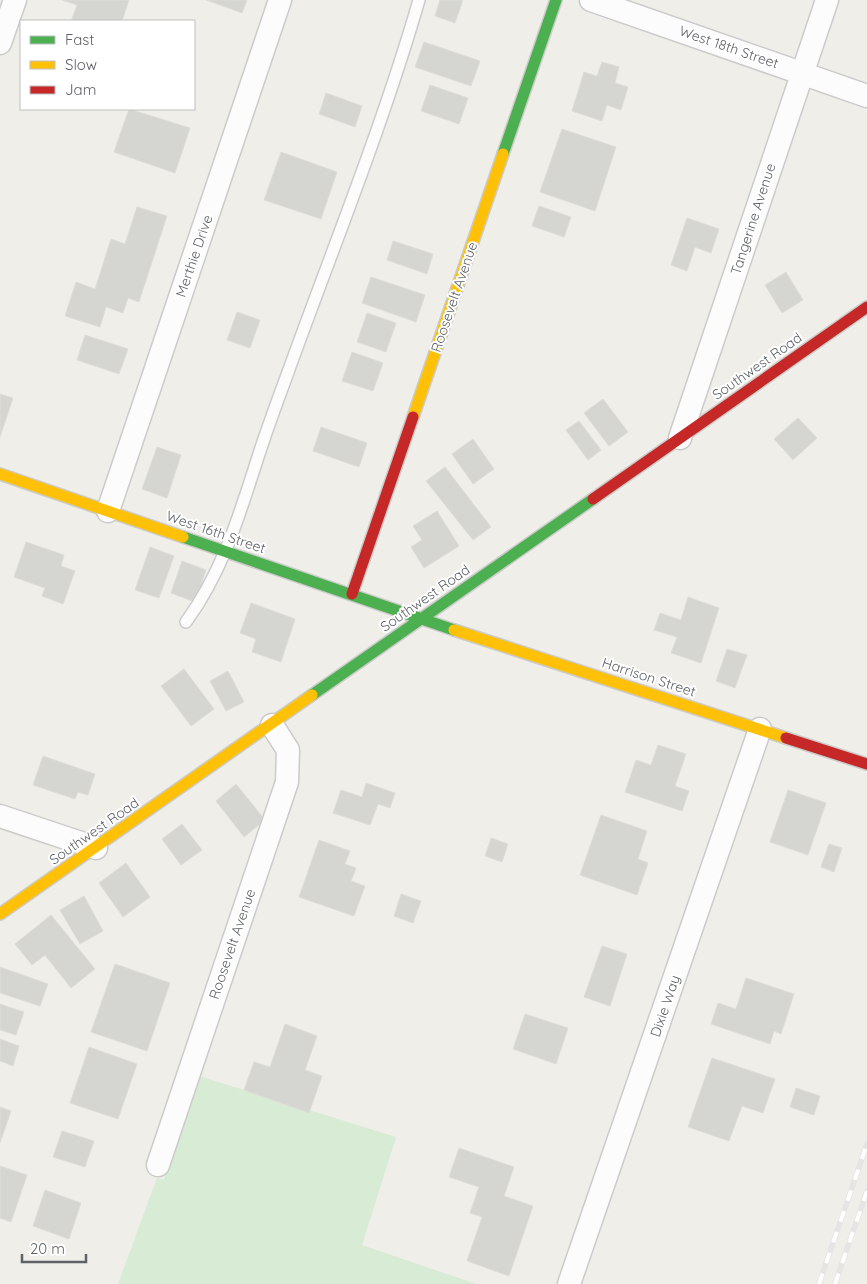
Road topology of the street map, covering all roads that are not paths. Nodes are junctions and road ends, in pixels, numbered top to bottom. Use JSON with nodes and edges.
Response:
{"nodes":[{"id":1,"x":15,"y":0,"type":"edge"},
{"id":2,"x":280,"y":0,"type":"edge"},
{"id":3,"x":419,"y":0,"type":"edge"},
{"id":4,"x":556,"y":0,"type":"edge"},
{"id":5,"x":591,"y":0,"type":"edge"},
{"id":6,"x":827,"y":0,"type":"edge"},
{"id":7,"x":0,"y":43,"type":"edge"},
{"id":8,"x":802,"y":72,"type":"junction"},
{"id":9,"x":867,"y":96,"type":"edge"},
{"id":10,"x":867,"y":307,"type":"edge"},
{"id":11,"x":680,"y":438,"type":"junction"},
{"id":12,"x":0,"y":474,"type":"edge"},
{"id":13,"x":108,"y":511,"type":"junction"},
{"id":14,"x":226,"y":551,"type":"junction"},
{"id":15,"x":352,"y":594,"type":"junction"},
{"id":16,"x":422,"y":619,"type":"junction"},
{"id":17,"x":186,"y":622,"type":"dead end"},
{"id":18,"x":272,"y":724,"type":"junction"},
{"id":19,"x":760,"y":729,"type":"junction"},
{"id":20,"x":867,"y":764,"type":"edge"},
{"id":21,"x":7,"y":818,"type":"edge"},
{"id":22,"x":96,"y":848,"type":"junction"},
{"id":23,"x":0,"y":914,"type":"edge"},
{"id":24,"x":158,"y":1165,"type":"dead end"},
{"id":25,"x":570,"y":1284,"type":"edge"}],
"edges":[{"from":1,"to":7,"type":"street"},
{"from":2,"to":13,"type":"street","name":"Merthie Drive"},
{"from":3,"to":14,"type":"lane"},
{"from":4,"to":15,"type":"street","name":"Roosevelt Avenue"},
{"from":5,"to":8,"type":"street","name":"West 18th Street"},
{"from":6,"to":8,"type":"street","name":"Tangerine Avenue"},
{"from":8,"to":9,"type":"street","name":"West 18th Street"},
{"from":8,"to":11,"type":"street","name":"Tangerine Avenue"},
{"from":10,"to":11,"type":"street","name":"Southwest Road"},
{"from":11,"to":16,"type":"street","name":"Southwest Road"},
{"from":12,"to":13,"type":"street","name":"West 16th Street"},
{"from":13,"to":14,"type":"street","name":"West 16th Street"},
{"from":14,"to":15,"type":"street","name":"West 16th Street"},
{"from":14,"to":17,"type":"lane"},
{"from":15,"to":16,"type":"street","name":"West 16th Street"},
{"from":16,"to":18,"type":"street","name":"Southwest Road"},
{"from":16,"to":19,"type":"street","name":"Harrison Street"},
{"from":18,"to":22,"type":"street","name":"Southwest Road"},
{"from":18,"to":24,"type":"street","name":"Roosevelt Avenue"},
{"from":19,"to":20,"type":"street","name":"Harrison Street"},
{"from":19,"to":25,"type":"street","name":"Dixie Way"},
{"from":21,"to":22,"type":"street"},
{"from":22,"to":23,"type":"street","name":"Southwest Road"}]}
